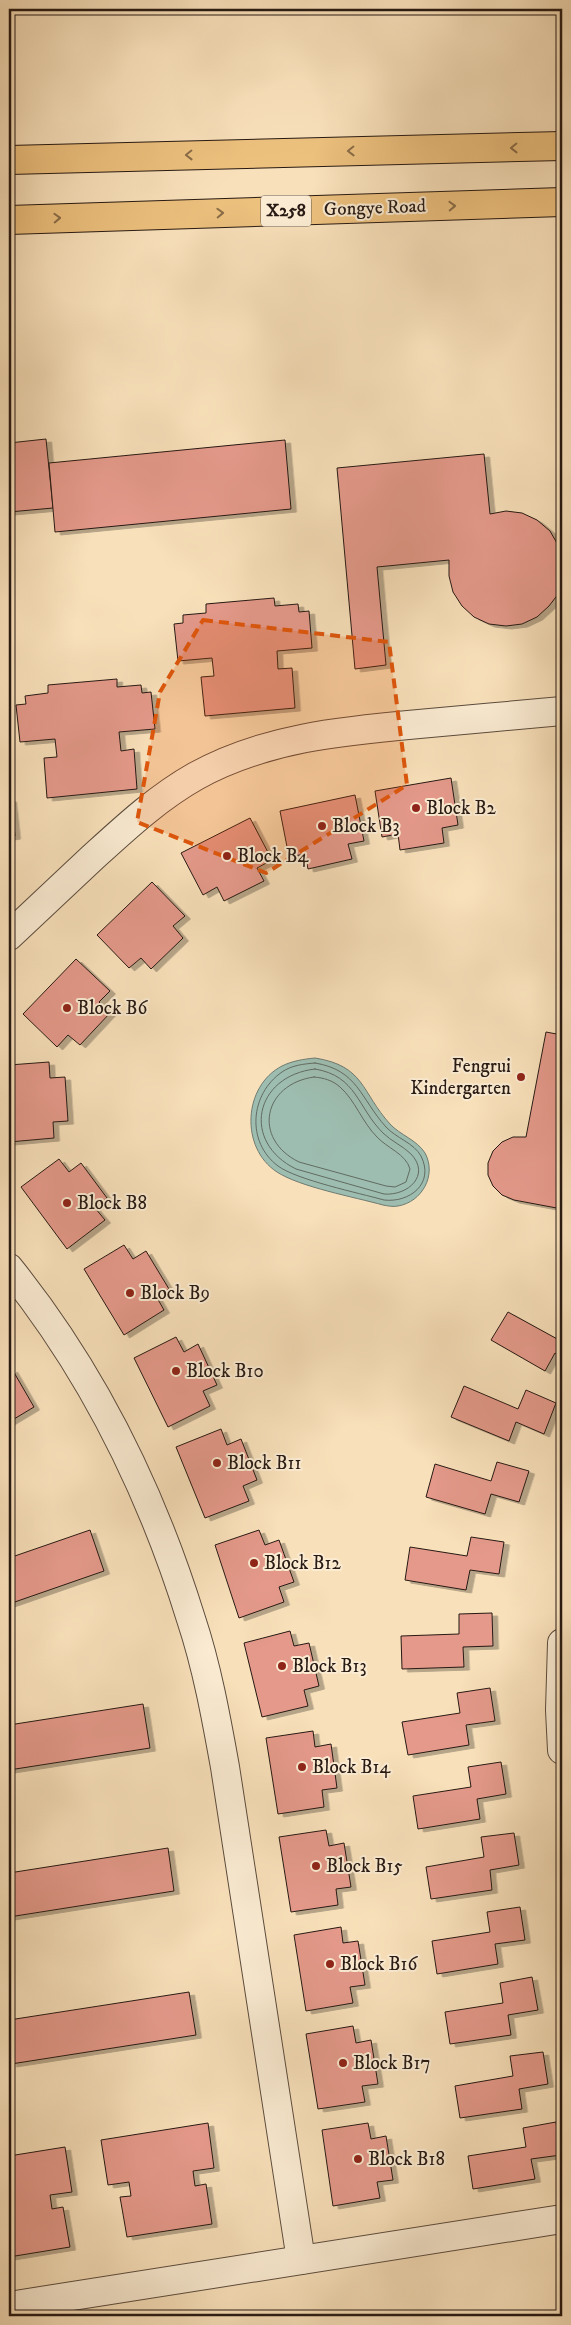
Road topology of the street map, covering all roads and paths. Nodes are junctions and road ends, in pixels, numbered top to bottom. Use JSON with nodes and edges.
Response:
{"nodes":[{"id":1,"x":562,"y":146,"type":"edge"},
{"id":2,"x":9,"y":160,"type":"edge"},
{"id":3,"x":562,"y":202,"type":"edge"},
{"id":4,"x":9,"y":220,"type":"edge"},
{"id":5,"x":562,"y":711,"type":"edge"},
{"id":6,"x":9,"y":936,"type":"edge"},
{"id":7,"x":9,"y":1268,"type":"edge"},
{"id":8,"x":562,"y":1643,"type":"edge"},
{"id":9,"x":562,"y":1750,"type":"edge"},
{"id":10,"x":562,"y":2219,"type":"edge"},
{"id":11,"x":301,"y":2260,"type":"junction"},
{"id":12,"x":9,"y":2306,"type":"edge"}],
"edges":[{"from":1,"to":2,"type":"main road","one_way":true},
{"from":4,"to":3,"type":"main road","name":"Gongye Road","number":"X258","one_way":true},
{"from":5,"to":6,"type":"street"},
{"from":7,"to":11,"type":"street"},
{"from":8,"to":9,"type":"street"},
{"from":10,"to":11,"type":"street"},
{"from":11,"to":12,"type":"street"}]}
